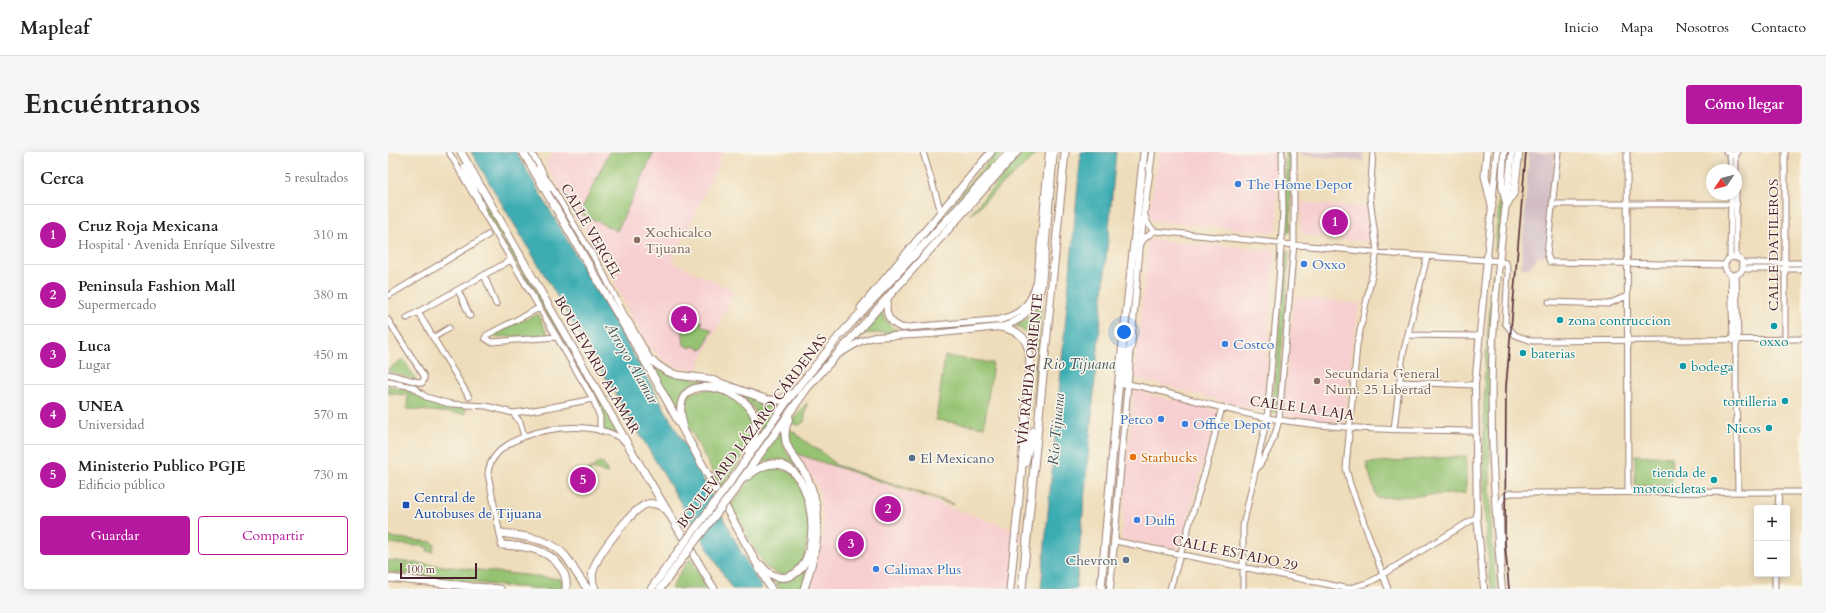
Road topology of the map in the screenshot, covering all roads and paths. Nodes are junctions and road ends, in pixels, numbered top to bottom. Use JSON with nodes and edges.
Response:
{"nodes":[{"id":1,"x":449,"y":152,"type":"edge"},
{"id":2,"x":460,"y":152,"type":"edge"},
{"id":3,"x":524,"y":152,"type":"edge"},
{"id":4,"x":531,"y":152,"type":"edge"},
{"id":5,"x":923,"y":152,"type":"edge"},
{"id":6,"x":991,"y":152,"type":"edge"},
{"id":7,"x":1010,"y":152,"type":"edge"},
{"id":8,"x":1017,"y":152,"type":"edge"},
{"id":9,"x":1049,"y":152,"type":"edge"},
{"id":10,"x":1054,"y":152,"type":"edge"},
{"id":11,"x":1064,"y":152,"type":"edge"},
{"id":12,"x":1144,"y":152,"type":"edge"},
{"id":13,"x":1152,"y":152,"type":"edge"},
{"id":14,"x":1282,"y":152,"type":"edge"},
{"id":15,"x":1294,"y":152,"type":"edge"},
{"id":16,"x":1373,"y":152,"type":"edge"},
{"id":17,"x":1487,"y":152,"type":"edge"},
{"id":18,"x":1496,"y":152,"type":"edge"},
{"id":19,"x":1504,"y":152,"type":"edge"},
{"id":20,"x":1512,"y":152,"type":"edge"},
{"id":21,"x":1519,"y":152,"type":"edge"},
{"id":22,"x":1558,"y":152,"type":"edge"},
{"id":23,"x":1627,"y":152,"type":"edge"},
{"id":24,"x":1785,"y":152,"type":"edge"},
{"id":25,"x":1733,"y":153,"type":"edge"},
{"id":26,"x":1731,"y":164,"type":"edge"},
{"id":27,"x":1735,"y":164,"type":"edge"},
{"id":28,"x":551,"y":187,"type":"junction"},
{"id":29,"x":1731,"y":200,"type":"edge"},
{"id":30,"x":1737,"y":200,"type":"edge"},
{"id":31,"x":1507,"y":204,"type":"junction"},
{"id":32,"x":1552,"y":204,"type":"junction"},
{"id":33,"x":1627,"y":204,"type":"junction"},
{"id":34,"x":1731,"y":204,"type":"junction"},
{"id":35,"x":1737,"y":204,"type":"junction"},
{"id":36,"x":1492,"y":206,"type":"junction"},
{"id":37,"x":481,"y":207,"type":"junction"},
{"id":38,"x":941,"y":212,"type":"junction"},
{"id":39,"x":1144,"y":212,"type":"junction"},
{"id":40,"x":495,"y":231,"type":"junction"},
{"id":41,"x":1154,"y":231,"type":"junction"},
{"id":42,"x":1282,"y":242,"type":"junction"},
{"id":43,"x":1294,"y":243,"type":"junction"},
{"id":44,"x":1140,"y":244,"type":"junction"},
{"id":45,"x":1377,"y":252,"type":"junction"},
{"id":46,"x":1428,"y":257,"type":"junction"},
{"id":47,"x":1733,"y":258,"type":"junction"},
{"id":48,"x":511,"y":260,"type":"junction"},
{"id":49,"x":1487,"y":260,"type":"junction"},
{"id":50,"x":1500,"y":261,"type":"junction"},
{"id":51,"x":1802,"y":263,"type":"edge"},
{"id":52,"x":1626,"y":264,"type":"junction"},
{"id":53,"x":1725,"y":265,"type":"junction"},
{"id":54,"x":1742,"y":266,"type":"junction"},
{"id":55,"x":1785,"y":266,"type":"junction"},
{"id":56,"x":1802,"y":269,"type":"edge"},
{"id":57,"x":1734,"y":274,"type":"junction"},
{"id":58,"x":484,"y":275,"type":"junction"},
{"id":59,"x":458,"y":290,"type":"junction"},
{"id":60,"x":388,"y":296,"type":"edge"},
{"id":61,"x":888,"y":296,"type":"junction"},
{"id":62,"x":1627,"y":296,"type":"junction"},
{"id":63,"x":1549,"y":302,"type":"dead end"},
{"id":64,"x":496,"y":304,"type":"dead end"},
{"id":65,"x":539,"y":308,"type":"junction"},
{"id":66,"x":418,"y":312,"type":"junction"},
{"id":67,"x":470,"y":316,"type":"dead end"},
{"id":68,"x":407,"y":318,"type":"dead end"},
{"id":69,"x":388,"y":320,"type":"edge"},
{"id":70,"x":628,"y":322,"type":"junction"},
{"id":71,"x":933,"y":326,"type":"junction"},
{"id":72,"x":1000,"y":327,"type":"junction"},
{"id":73,"x":449,"y":328,"type":"dead end"},
{"id":74,"x":931,"y":334,"type":"junction"},
{"id":75,"x":840,"y":335,"type":"junction"},
{"id":76,"x":1408,"y":335,"type":"junction"},
{"id":77,"x":1478,"y":336,"type":"junction"},
{"id":78,"x":557,"y":337,"type":"junction"},
{"id":79,"x":433,"y":338,"type":"junction"},
{"id":80,"x":1735,"y":339,"type":"junction"},
{"id":81,"x":1785,"y":339,"type":"junction"},
{"id":82,"x":1802,"y":339,"type":"edge"},
{"id":83,"x":1627,"y":340,"type":"junction"},
{"id":84,"x":1132,"y":343,"type":"junction"},
{"id":85,"x":830,"y":361,"type":"junction"},
{"id":86,"x":650,"y":370,"type":"junction"},
{"id":87,"x":390,"y":375,"type":"edge"},
{"id":88,"x":805,"y":378,"type":"junction"},
{"id":89,"x":388,"y":382,"type":"edge"},
{"id":90,"x":1400,"y":382,"type":"junction"},
{"id":91,"x":1128,"y":384,"type":"junction"},
{"id":92,"x":1475,"y":385,"type":"junction"},
{"id":93,"x":808,"y":387,"type":"junction"},
{"id":94,"x":469,"y":397,"type":"dead end"},
{"id":95,"x":593,"y":398,"type":"junction"},
{"id":96,"x":1039,"y":407,"type":"junction"},
{"id":97,"x":1222,"y":407,"type":"junction"},
{"id":98,"x":513,"y":413,"type":"junction"},
{"id":99,"x":1267,"y":418,"type":"junction"},
{"id":100,"x":1279,"y":420,"type":"junction"},
{"id":101,"x":1115,"y":422,"type":"junction"},
{"id":102,"x":1348,"y":428,"type":"junction"},
{"id":103,"x":1394,"y":429,"type":"junction"},
{"id":104,"x":600,"y":431,"type":"junction"},
{"id":105,"x":1474,"y":431,"type":"junction"},
{"id":106,"x":524,"y":436,"type":"junction"},
{"id":107,"x":690,"y":441,"type":"junction"},
{"id":108,"x":632,"y":450,"type":"junction"},
{"id":109,"x":1256,"y":471,"type":"junction"},
{"id":110,"x":737,"y":473,"type":"junction"},
{"id":111,"x":1021,"y":478,"type":"junction"},
{"id":112,"x":739,"y":484,"type":"junction"},
{"id":113,"x":1628,"y":492,"type":"junction"},
{"id":114,"x":1738,"y":492,"type":"junction"},
{"id":115,"x":1779,"y":492,"type":"junction"},
{"id":116,"x":1802,"y":492,"type":"edge"},
{"id":117,"x":1778,"y":505,"type":"edge"},
{"id":118,"x":668,"y":511,"type":"junction"},
{"id":119,"x":1477,"y":517,"type":"junction"},
{"id":120,"x":501,"y":533,"type":"junction"},
{"id":121,"x":743,"y":540,"type":"junction"},
{"id":122,"x":1115,"y":541,"type":"junction"},
{"id":123,"x":502,"y":545,"type":"joint"},
{"id":124,"x":683,"y":552,"type":"junction"},
{"id":125,"x":1180,"y":554,"type":"junction"},
{"id":126,"x":680,"y":562,"type":"junction"},
{"id":127,"x":1243,"y":568,"type":"junction"},
{"id":128,"x":1383,"y":574,"type":"junction"},
{"id":129,"x":1501,"y":574,"type":"junction"},
{"id":130,"x":1776,"y":577,"type":"edge"},
{"id":131,"x":388,"y":578,"type":"edge"},
{"id":132,"x":467,"y":586,"type":"junction"},
{"id":133,"x":654,"y":588,"type":"edge"},
{"id":134,"x":713,"y":588,"type":"edge"},
{"id":135,"x":478,"y":589,"type":"edge"},
{"id":136,"x":500,"y":589,"type":"edge"},
{"id":137,"x":566,"y":589,"type":"edge"},
{"id":138,"x":588,"y":589,"type":"edge"},
{"id":139,"x":595,"y":589,"type":"edge"},
{"id":140,"x":667,"y":589,"type":"edge"},
{"id":141,"x":771,"y":589,"type":"edge"},
{"id":142,"x":804,"y":589,"type":"edge"},
{"id":143,"x":1010,"y":589,"type":"edge"},
{"id":144,"x":1022,"y":589,"type":"edge"},
{"id":145,"x":1101,"y":589,"type":"edge"},
{"id":146,"x":1110,"y":589,"type":"edge"},
{"id":147,"x":1170,"y":589,"type":"edge"},
{"id":148,"x":1243,"y":589,"type":"edge"},
{"id":149,"x":1349,"y":589,"type":"edge"},
{"id":150,"x":1388,"y":589,"type":"edge"},
{"id":151,"x":1484,"y":589,"type":"edge"},
{"id":152,"x":1502,"y":589,"type":"edge"},
{"id":153,"x":1775,"y":589,"type":"edge"}],
"edges":[{"from":1,"to":37,"type":"street"},
{"from":2,"to":37,"type":"highway"},
{"from":2,"to":108,"type":"highway","name":"BOULEVARD ALAMAR"},
{"from":3,"to":28,"type":"highway"},
{"from":3,"to":86,"type":"highway"},
{"from":4,"to":28,"type":"street","name":"CALLE VERGEL"},
{"from":5,"to":38,"type":"street"},
{"from":6,"to":38,"type":"highway"},
{"from":7,"to":75,"type":"highway","name":"BOULEVARD LÁZARO CÁRDENAS"},
{"from":8,"to":61,"type":"highway","name":"BOULEVARD LÁZARO CÁRDENAS"},
{"from":9,"to":71,"type":"main road"},
{"from":10,"to":72,"type":"main road"},
{"from":11,"to":96,"type":"highway","name":"VÍA RÁPIDA ORIENTE"},
{"from":12,"to":101,"type":"highway"},
{"from":13,"to":39,"type":"main road"},
{"from":14,"to":42,"type":"street"},
{"from":15,"to":43,"type":"street"},
{"from":16,"to":45,"type":"street"},
{"from":17,"to":36,"type":"highway"},
{"from":18,"to":36,"type":"main road"},
{"from":19,"to":31,"type":"main road"},
{"from":20,"to":31,"type":"main road"},
{"from":21,"to":31,"type":"highway"},
{"from":22,"to":32,"type":"street"},
{"from":23,"to":33,"type":"street"},
{"from":24,"to":55,"type":"street","name":"CALLE DATILEROS"},
{"from":25,"to":26,"type":"street"},
{"from":25,"to":27,"type":"street"},
{"from":28,"to":70,"type":"street","name":"CALLE VERGEL"},
{"from":29,"to":34,"type":"street"},
{"from":30,"to":35,"type":"street"},
{"from":31,"to":50,"type":"main road"},
{"from":32,"to":33,"type":"street"},
{"from":32,"to":52,"type":"street"},
{"from":33,"to":34,"type":"street"},
{"from":33,"to":52,"type":"street"},
{"from":34,"to":35,"type":"street"},
{"from":34,"to":47,"type":"street"},
{"from":35,"to":47,"type":"street"},
{"from":36,"to":49,"type":"main road"},
{"from":37,"to":40,"type":"street"},
{"from":38,"to":75,"type":"highway"},
{"from":39,"to":41,"type":"street"},
{"from":39,"to":44,"type":"main road"},
{"from":40,"to":48,"type":"street"},
{"from":40,"to":60,"type":"street"},
{"from":41,"to":42,"type":"street"},
{"from":41,"to":44,"type":"street"},
{"from":42,"to":43,"type":"street"},
{"from":42,"to":99,"type":"street"},
{"from":43,"to":45,"type":"street"},
{"from":43,"to":100,"type":"street"},
{"from":44,"to":84,"type":"main road"},
{"from":45,"to":46,"type":"street"},
{"from":45,"to":102,"type":"street"},
{"from":46,"to":49,"type":"street"},
{"from":46,"to":76,"type":"street"},
{"from":47,"to":53,"type":"street"},
{"from":47,"to":54,"type":"street"},
{"from":48,"to":58,"type":"street"},
{"from":48,"to":65,"type":"street"},
{"from":49,"to":50,"type":"street"},
{"from":49,"to":77,"type":"main road"},
{"from":50,"to":83,"type":"street"},
{"from":50,"to":129,"type":"main road"},
{"from":51,"to":55,"type":"street"},
{"from":52,"to":53,"type":"street"},
{"from":52,"to":62,"type":"street"},
{"from":53,"to":57,"type":"street"},
{"from":54,"to":55,"type":"street"},
{"from":54,"to":57,"type":"street"},
{"from":55,"to":56,"type":"street"},
{"from":55,"to":81,"type":"street","name":"CALLE DATILEROS"},
{"from":57,"to":80,"type":"street"},
{"from":58,"to":59,"type":"street"},
{"from":58,"to":64,"type":"street"},
{"from":59,"to":66,"type":"street"},
{"from":59,"to":67,"type":"street"},
{"from":61,"to":71,"type":"main road"},
{"from":61,"to":85,"type":"highway","name":"BOULEVARD LÁZARO CÁRDENAS"},
{"from":62,"to":63,"type":"street"},
{"from":62,"to":83,"type":"street"},
{"from":65,"to":78,"type":"street"},
{"from":65,"to":78,"type":"street"},
{"from":66,"to":68,"type":"street"},
{"from":66,"to":79,"type":"street"},
{"from":69,"to":87,"type":"street"},
{"from":70,"to":86,"type":"highway"},
{"from":70,"to":88,"type":"highway"},
{"from":71,"to":74,"type":"main road"},
{"from":72,"to":74,"type":"main road"},
{"from":72,"to":111,"type":"highway"},
{"from":73,"to":79,"type":"street"},
{"from":74,"to":85,"type":"main road"},
{"from":75,"to":88,"type":"highway","name":"BOULEVARD LÁZARO CÁRDENAS"},
{"from":76,"to":77,"type":"street"},
{"from":76,"to":90,"type":"street"},
{"from":77,"to":92,"type":"main road"},
{"from":78,"to":95,"type":"street"},
{"from":79,"to":94,"type":"street"},
{"from":80,"to":81,"type":"street"},
{"from":80,"to":83,"type":"street"},
{"from":80,"to":114,"type":"street"},
{"from":81,"to":82,"type":"street"},
{"from":83,"to":113,"type":"street"},
{"from":84,"to":91,"type":"main road"},
{"from":84,"to":101,"type":"highway"},
{"from":85,"to":93,"type":"highway","name":"BOULEVARD LÁZARO CÁRDENAS"},
{"from":86,"to":107,"type":"highway"},
{"from":88,"to":110,"type":"highway","name":"BOULEVARD LÁZARO CÁRDENAS"},
{"from":89,"to":98,"type":"street"},
{"from":90,"to":92,"type":"street"},
{"from":90,"to":103,"type":"street"},
{"from":91,"to":97,"type":"street","name":"CALLE LA LAJA"},
{"from":91,"to":122,"type":"main road"},
{"from":92,"to":105,"type":"main road"},
{"from":93,"to":112,"type":"highway","name":"BOULEVARD LÁZARO CÁRDENAS"},
{"from":93,"to":142,"type":"highway"},
{"from":95,"to":98,"type":"street"},
{"from":95,"to":104,"type":"street"},
{"from":96,"to":111,"type":"highway"},
{"from":96,"to":144,"type":"highway","name":"VÍA RÁPIDA ORIENTE"},
{"from":97,"to":99,"type":"street","name":"CALLE LA LAJA"},
{"from":97,"to":125,"type":"street"},
{"from":98,"to":106,"type":"street"},
{"from":99,"to":100,"type":"street","name":"CALLE LA LAJA"},
{"from":99,"to":109,"type":"street"},
{"from":100,"to":102,"type":"street","name":"CALLE LA LAJA"},
{"from":100,"to":109,"type":"street"},
{"from":101,"to":145,"type":"highway"},
{"from":102,"to":103,"type":"street","name":"CALLE LA LAJA"},
{"from":102,"to":128,"type":"street"},
{"from":103,"to":105,"type":"street","name":"CALLE LA LAJA"},
{"from":104,"to":106,"type":"street"},
{"from":104,"to":108,"type":"street"},
{"from":105,"to":119,"type":"main road"},
{"from":106,"to":120,"type":"street"},
{"from":107,"to":110,"type":"highway"},
{"from":107,"to":121,"type":"highway"},
{"from":108,"to":118,"type":"highway","name":"BOULEVARD ALAMAR"},
{"from":109,"to":127,"type":"street"},
{"from":110,"to":124,"type":"highway","name":"BOULEVARD LÁZARO CÁRDENAS","bridge":true},
{"from":111,"to":143,"type":"highway"},
{"from":112,"to":121,"type":"highway"},
{"from":112,"to":124,"type":"highway","name":"BOULEVARD LÁZARO CÁRDENAS","bridge":true},
{"from":113,"to":114,"type":"street"},
{"from":113,"to":129,"type":"street"},
{"from":114,"to":115,"type":"street"},
{"from":115,"to":116,"type":"street"},
{"from":115,"to":117,"type":"street"},
{"from":118,"to":134,"type":"highway","name":"BOULEVARD ALAMAR"},
{"from":118,"to":139,"type":"highway"},
{"from":119,"to":128,"type":"street"},
{"from":119,"to":151,"type":"main road"},
{"from":120,"to":123,"type":"street"},
{"from":120,"to":138,"type":"highway"},
{"from":121,"to":141,"type":"highway"},
{"from":122,"to":125,"type":"street","name":"CALLE ESTADO 29"},
{"from":122,"to":146,"type":"main road"},
{"from":123,"to":137,"type":"highway"},
{"from":124,"to":126,"type":"highway","name":"BOULEVARD LÁZARO CÁRDENAS"},
{"from":124,"to":133,"type":"highway","name":"BOULEVARD LÁZARO CÁRDENAS"},
{"from":125,"to":127,"type":"street","name":"CALLE ESTADO 29"},
{"from":125,"to":147,"type":"street"},
{"from":126,"to":133,"type":"highway","name":"BOULEVARD LÁZARO CÁRDENAS"},
{"from":126,"to":140,"type":"highway"},
{"from":127,"to":148,"type":"street"},
{"from":127,"to":149,"type":"street","name":"CALLE ESTADO 29"},
{"from":128,"to":149,"type":"street"},
{"from":128,"to":150,"type":"street"},
{"from":129,"to":152,"type":"main road"},
{"from":130,"to":153,"type":"street"},
{"from":131,"to":132,"type":"highway"},
{"from":132,"to":135,"type":"highway"},
{"from":132,"to":136,"type":"highway"}]}
